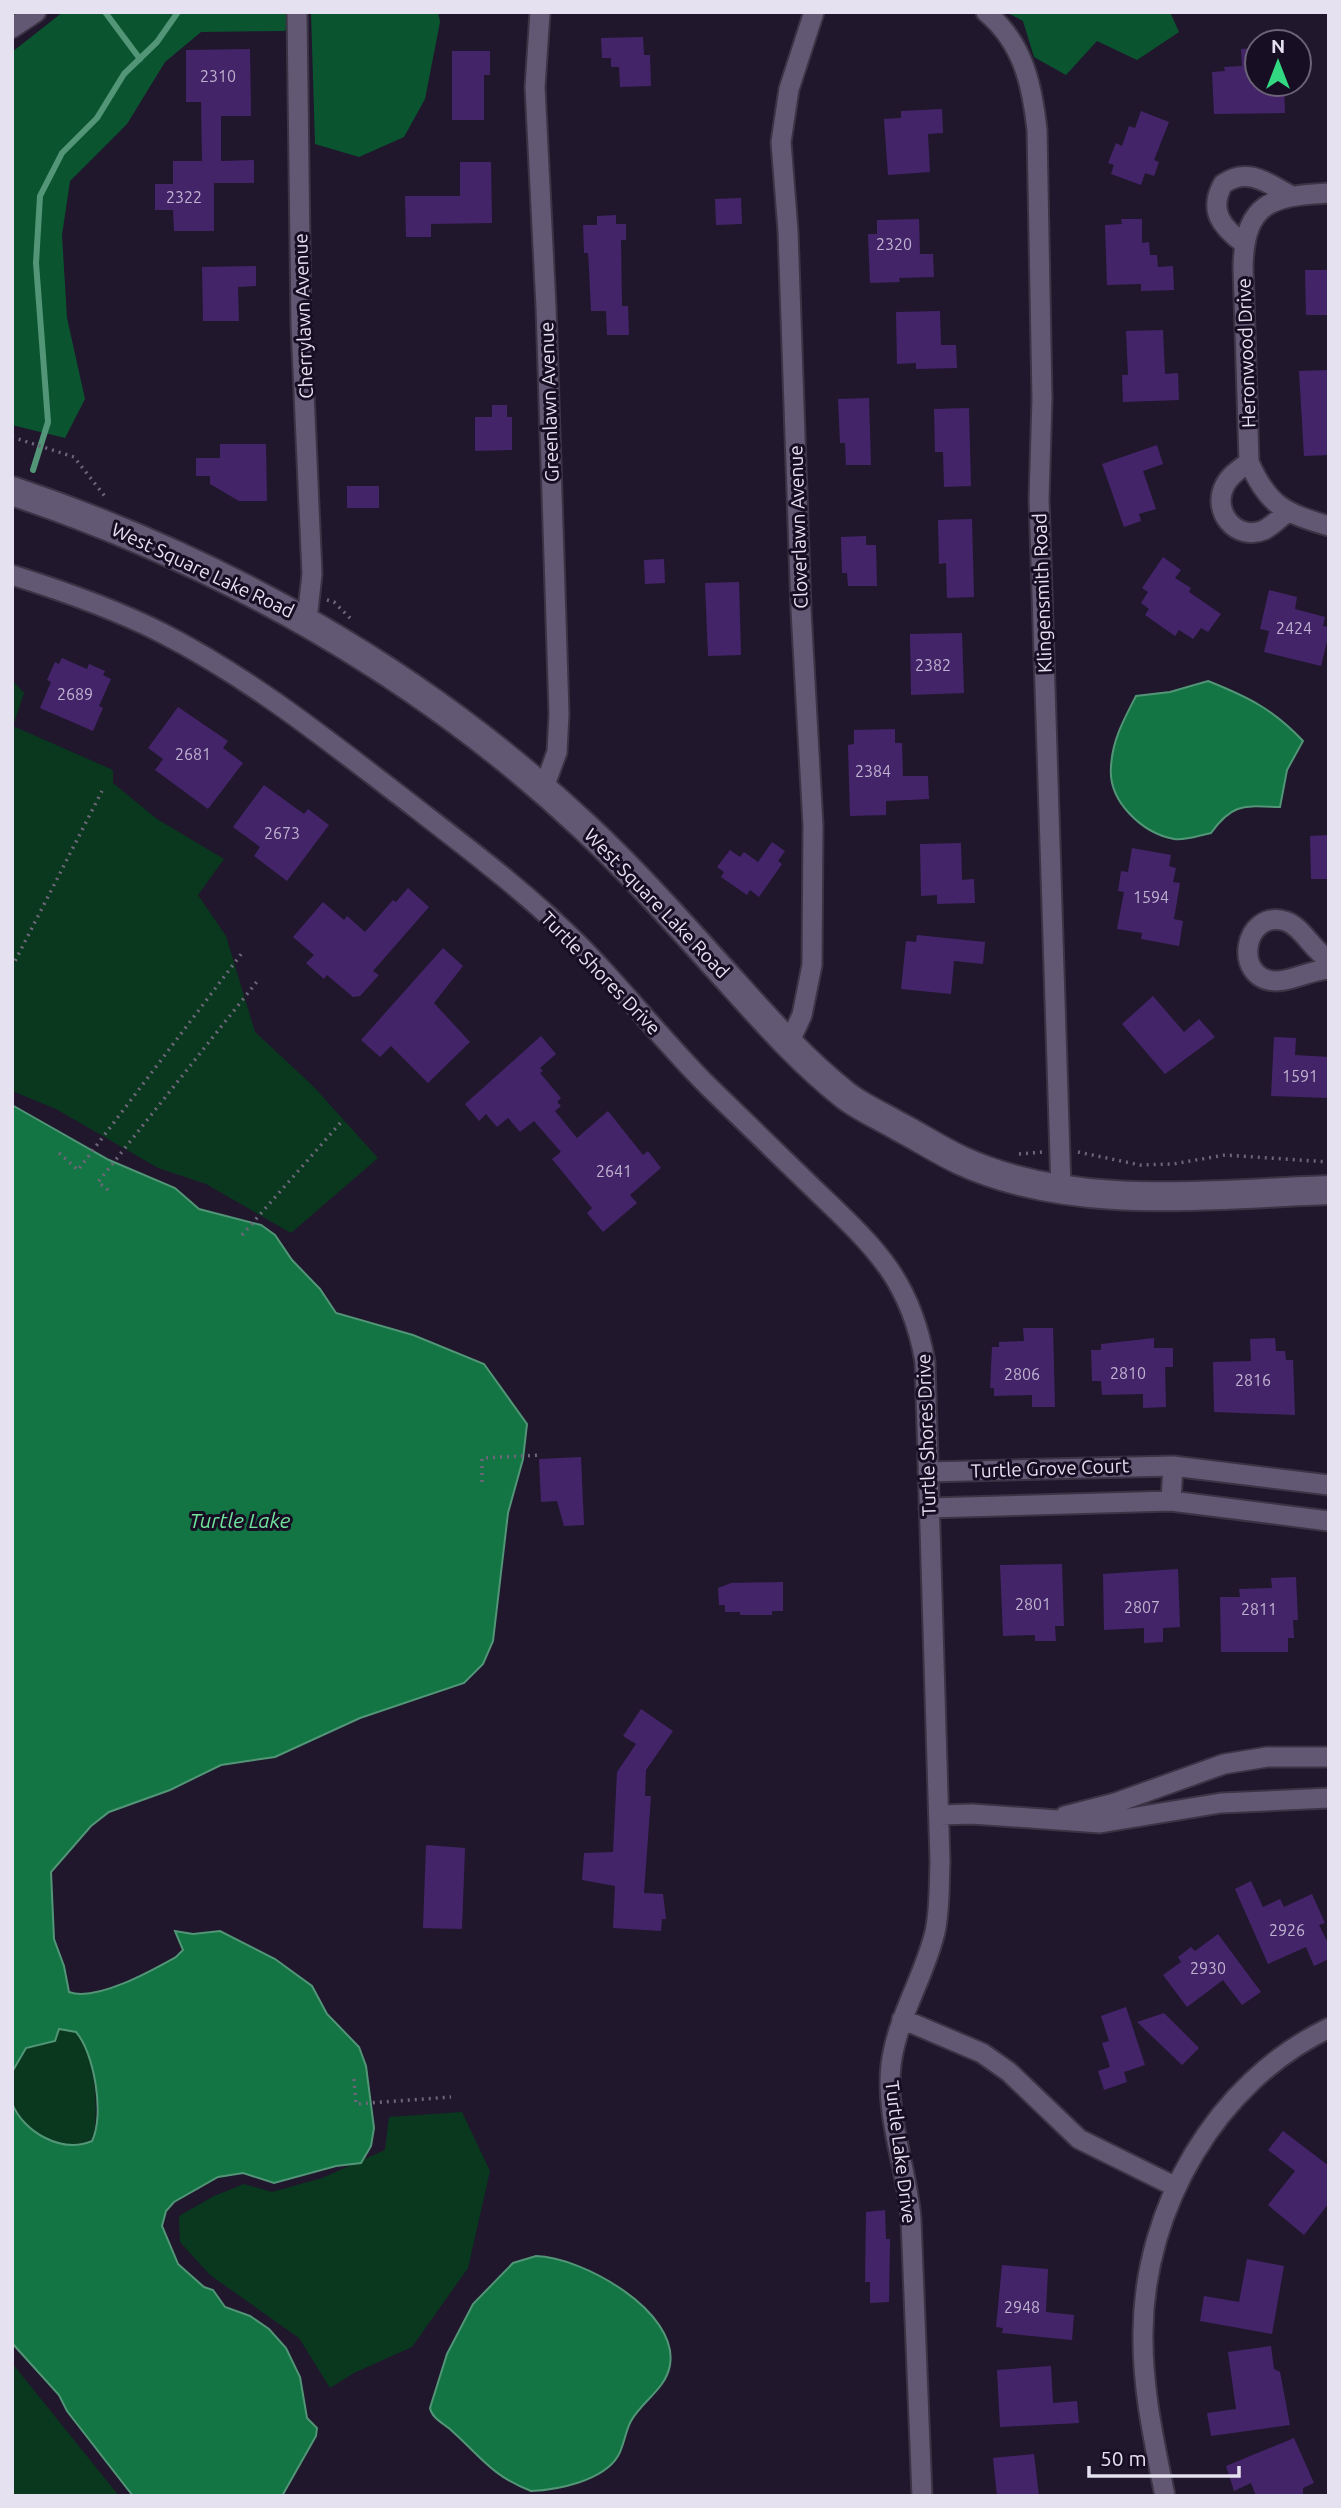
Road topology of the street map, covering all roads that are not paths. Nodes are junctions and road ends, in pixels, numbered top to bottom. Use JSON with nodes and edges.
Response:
{"nodes":[{"id":1,"x":36,"y":12,"type":"edge"},
{"id":2,"x":297,"y":12,"type":"edge"},
{"id":3,"x":540,"y":12,"type":"edge"},
{"id":4,"x":814,"y":12,"type":"edge"},
{"id":5,"x":986,"y":12,"type":"edge"},
{"id":6,"x":12,"y":28,"type":"edge"},
{"id":7,"x":1329,"y":193,"type":"edge"},
{"id":8,"x":1289,"y":194,"type":"junction"},
{"id":9,"x":1244,"y":243,"type":"junction"},
{"id":10,"x":1250,"y":462,"type":"junction"},
{"id":11,"x":12,"y":491,"type":"edge"},
{"id":12,"x":1286,"y":513,"type":"junction"},
{"id":13,"x":1329,"y":526,"type":"edge"},
{"id":14,"x":12,"y":575,"type":"edge"},
{"id":15,"x":307,"y":620,"type":"junction"},
{"id":16,"x":542,"y":790,"type":"junction"},
{"id":17,"x":1329,"y":960,"type":"edge"},
{"id":18,"x":1329,"y":969,"type":"edge"},
{"id":19,"x":789,"y":1043,"type":"junction"},
{"id":20,"x":1061,"y":1189,"type":"junction"},
{"id":21,"x":1329,"y":1190,"type":"edge"},
{"id":22,"x":1172,"y":1466,"type":"junction"},
{"id":23,"x":928,"y":1472,"type":"junction"},
{"id":24,"x":1329,"y":1485,"type":"edge"},
{"id":25,"x":1171,"y":1501,"type":"junction"},
{"id":26,"x":929,"y":1508,"type":"junction"},
{"id":27,"x":1329,"y":1521,"type":"edge"},
{"id":28,"x":931,"y":1565,"type":"joint"},
{"id":29,"x":1329,"y":1757,"type":"edge"},
{"id":30,"x":1329,"y":1798,"type":"edge"},
{"id":31,"x":939,"y":1815,"type":"junction"},
{"id":32,"x":1054,"y":1819,"type":"junction"},
{"id":33,"x":902,"y":2020,"type":"junction"},
{"id":34,"x":1329,"y":2028,"type":"edge"},
{"id":35,"x":1175,"y":2187,"type":"junction"},
{"id":36,"x":922,"y":2496,"type":"edge"},
{"id":37,"x":1165,"y":2496,"type":"edge"}],
"edges":[{"from":1,"to":6,"type":"street"},
{"from":2,"to":15,"type":"street","name":"Cherrylawn Avenue"},
{"from":3,"to":16,"type":"street","name":"Greenlawn Avenue"},
{"from":4,"to":19,"type":"street","name":"Cloverlawn Avenue"},
{"from":5,"to":20,"type":"street","name":"Klingensmith Road"},
{"from":7,"to":8,"type":"street","name":"Heronwood Drive"},
{"from":8,"to":9,"type":"street","name":"Heronwood Drive"},
{"from":8,"to":9,"type":"street","name":"Heronwood Drive"},
{"from":9,"to":10,"type":"street","name":"Heronwood Drive"},
{"from":10,"to":12,"type":"street","name":"Heronwood Drive"},
{"from":10,"to":12,"type":"street"},
{"from":11,"to":15,"type":"street","name":"West Square Lake Road"},
{"from":12,"to":13,"type":"street","name":"Heronwood Drive"},
{"from":14,"to":23,"type":"street","name":"Turtle Shores Drive"},
{"from":15,"to":16,"type":"street","name":"West Square Lake Road"},
{"from":16,"to":19,"type":"street","name":"West Square Lake Road"},
{"from":17,"to":18,"type":"street"},
{"from":19,"to":20,"type":"street","name":"West Square Lake Road"},
{"from":20,"to":21,"type":"street","name":"West Square Lake Road"},
{"from":22,"to":23,"type":"street","name":"Turtle Grove Court"},
{"from":22,"to":24,"type":"street","name":"Turtle Grove Court"},
{"from":22,"to":25,"type":"street"},
{"from":23,"to":26,"type":"street","name":"Turtle Shores Drive"},
{"from":25,"to":26,"type":"street","name":"Turtle Grove Court"},
{"from":25,"to":27,"type":"street","name":"Turtle Grove Court"},
{"from":26,"to":28,"type":"street","name":"Turtle Shores Drive"},
{"from":28,"to":31,"type":"street","name":"Turtle Lake Drive"},
{"from":29,"to":32,"type":"street"},
{"from":30,"to":32,"type":"street"},
{"from":31,"to":32,"type":"street"},
{"from":31,"to":33,"type":"street","name":"Turtle Lake Drive"},
{"from":33,"to":35,"type":"street"},
{"from":33,"to":36,"type":"street","name":"Turtle Lake Drive"},
{"from":34,"to":35,"type":"street"},
{"from":35,"to":37,"type":"street"}]}
